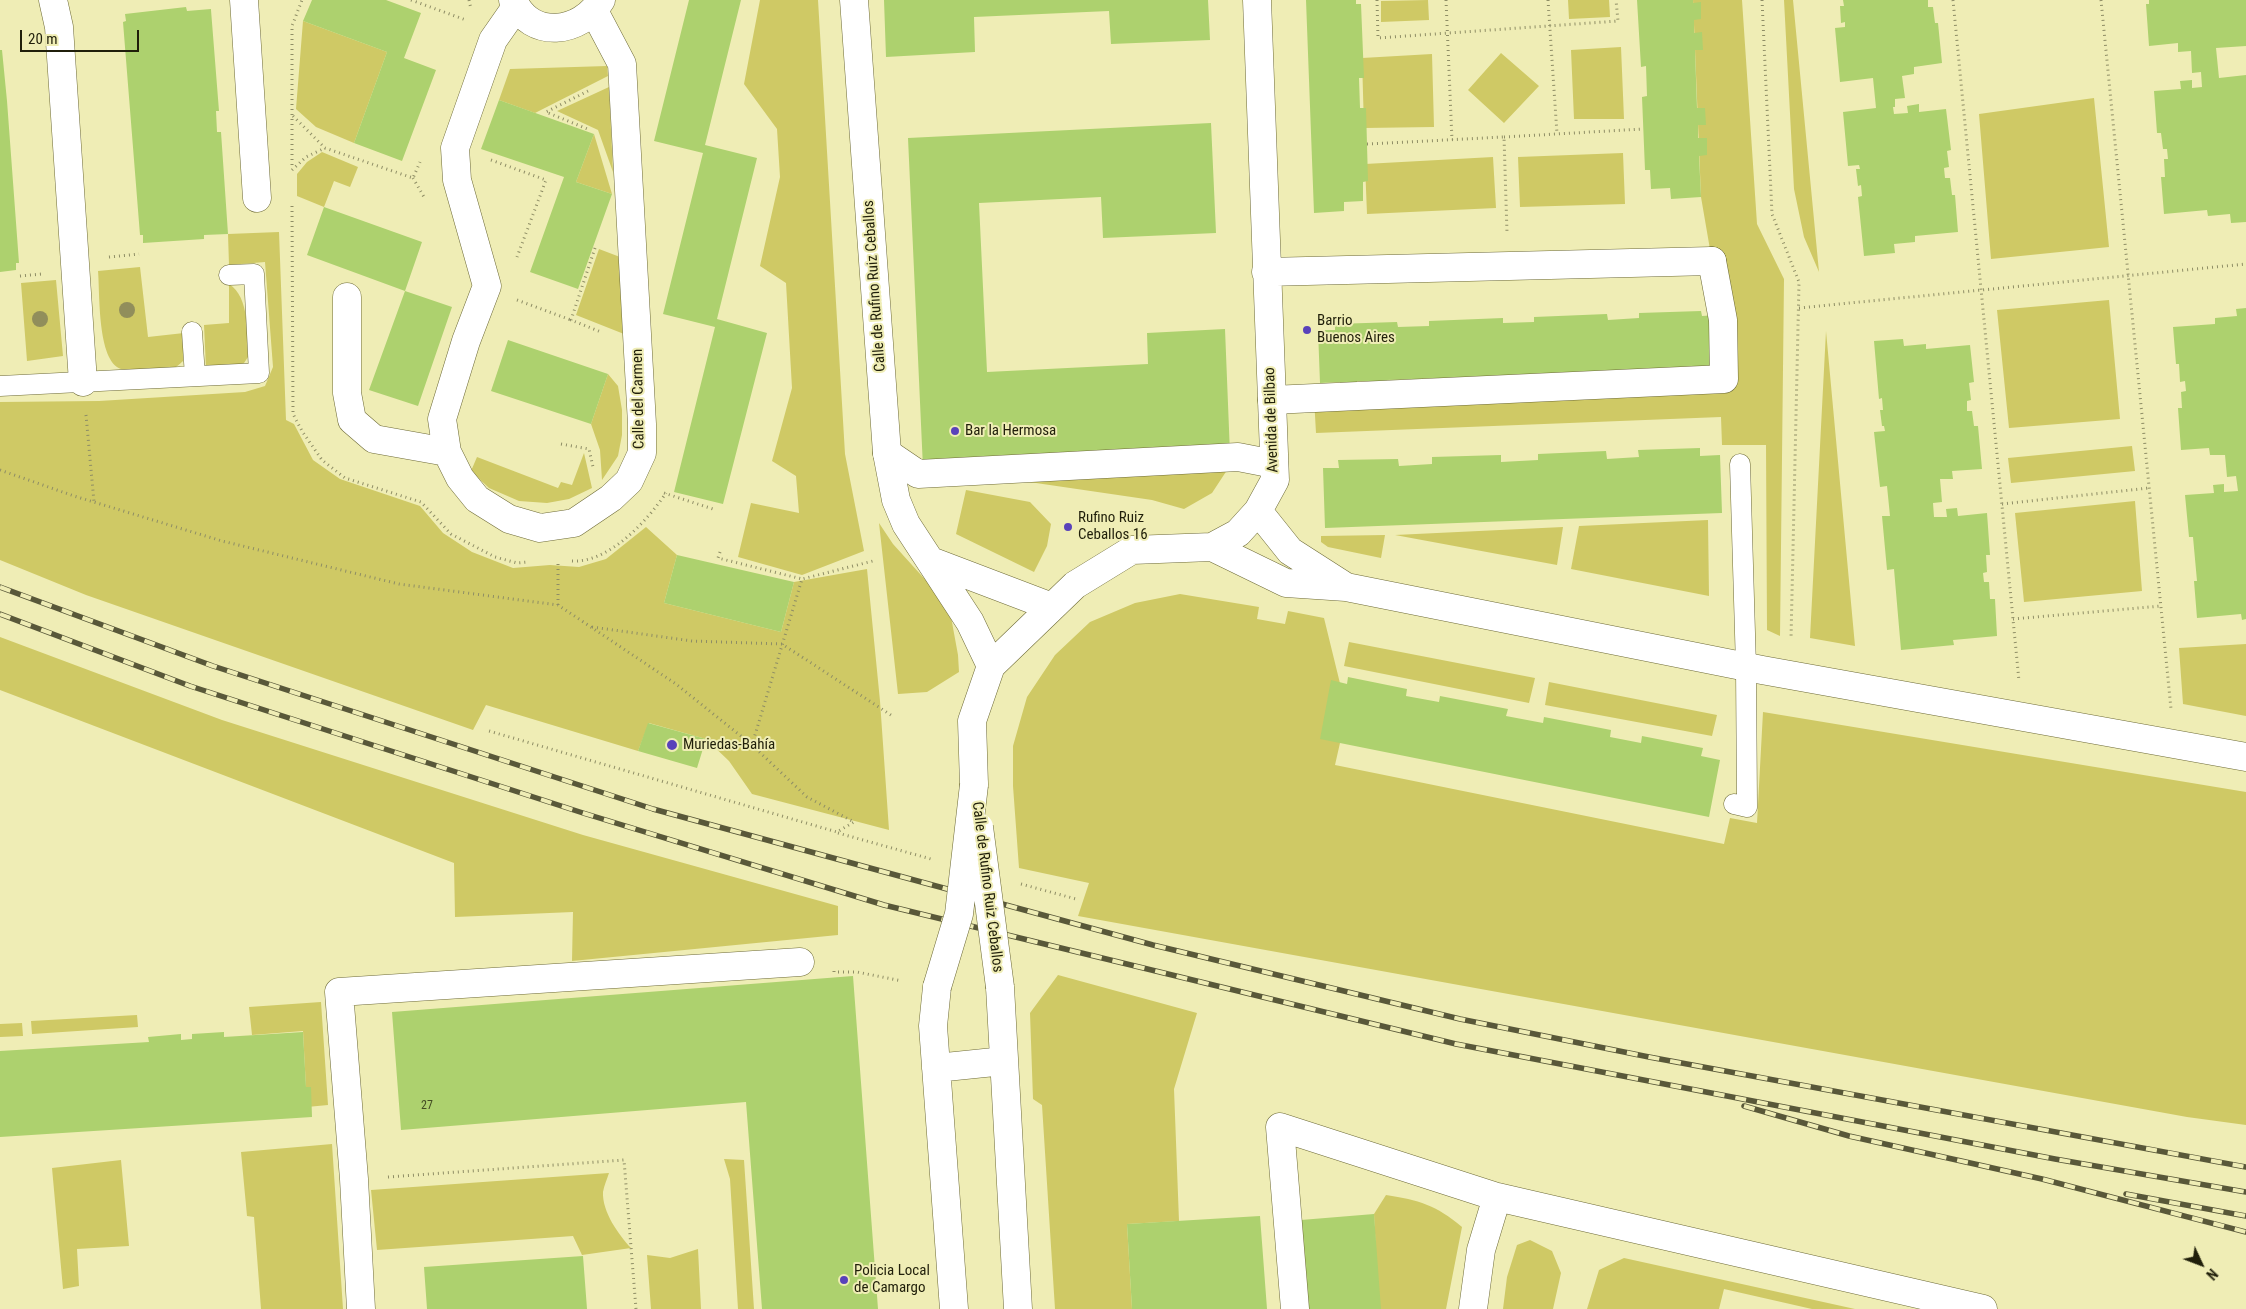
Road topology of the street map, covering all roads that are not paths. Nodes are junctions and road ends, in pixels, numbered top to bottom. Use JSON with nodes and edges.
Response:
{"nodes":[{"id":1,"x":52,"y":0,"type":"edge"},
{"id":2,"x":244,"y":0,"type":"edge"},
{"id":3,"x":854,"y":0,"type":"edge"},
{"id":4,"x":1257,"y":0,"type":"edge"},
{"id":5,"x":515,"y":4,"type":"edge"},
{"id":6,"x":598,"y":6,"type":"edge"},
{"id":7,"x":257,"y":198,"type":"dead end"},
{"id":8,"x":1266,"y":272,"type":"junction"},
{"id":9,"x":229,"y":275,"type":"dead end"},
{"id":10,"x":347,"y":297,"type":"dead end"},
{"id":11,"x":192,"y":332,"type":"dead end"},
{"id":12,"x":194,"y":376,"type":"junction"},
{"id":13,"x":84,"y":382,"type":"junction"},
{"id":14,"x":0,"y":386,"type":"edge"},
{"id":15,"x":1272,"y":400,"type":"junction"},
{"id":16,"x":447,"y":452,"type":"junction"},
{"id":17,"x":887,"y":454,"type":"junction"},
{"id":18,"x":1274,"y":464,"type":"junction"},
{"id":19,"x":1740,"y":464,"type":"dead end"},
{"id":20,"x":1258,"y":511,"type":"junction"},
{"id":21,"x":1212,"y":547,"type":"junction"},
{"id":22,"x":931,"y":561,"type":"junction"},
{"id":23,"x":1346,"y":587,"type":"junction"},
{"id":24,"x":1052,"y":607,"type":"junction"},
{"id":25,"x":991,"y":666,"type":"junction"},
{"id":26,"x":1746,"y":667,"type":"junction"},
{"id":27,"x":2246,"y":757,"type":"edge"},
{"id":28,"x":974,"y":784,"type":"junction"},
{"id":29,"x":1734,"y":804,"type":"dead end"},
{"id":30,"x":800,"y":962,"type":"road end"},
{"id":31,"x":1004,"y":1061,"type":"junction"},
{"id":32,"x":936,"y":1068,"type":"junction"},
{"id":33,"x":1496,"y":1197,"type":"junction"},
{"id":34,"x":362,"y":1309,"type":"edge"},
{"id":35,"x":954,"y":1309,"type":"edge"},
{"id":36,"x":1018,"y":1309,"type":"edge"},
{"id":37,"x":1295,"y":1309,"type":"edge"},
{"id":38,"x":1473,"y":1309,"type":"edge"},
{"id":39,"x":1983,"y":1309,"type":"edge"}],
"edges":[{"from":1,"to":13,"type":"street"},
{"from":2,"to":7,"type":"street"},
{"from":3,"to":17,"type":"street","name":"Calle de Rufino Ruiz Ceballos"},
{"from":4,"to":8,"type":"street","name":"Avenida de Bilbao"},
{"from":5,"to":6,"type":"street"},
{"from":5,"to":16,"type":"street","name":"Calle del Carmen"},
{"from":6,"to":16,"type":"street","name":"Calle del Carmen"},
{"from":8,"to":15,"type":"street","name":"Avenida de Bilbao"},
{"from":8,"to":15,"type":"street"},
{"from":9,"to":12,"type":"lane"},
{"from":10,"to":16,"type":"street"},
{"from":11,"to":12,"type":"lane"},
{"from":12,"to":13,"type":"lane"},
{"from":13,"to":14,"type":"lane"},
{"from":15,"to":18,"type":"street","name":"Avenida de Bilbao"},
{"from":17,"to":18,"type":"street"},
{"from":17,"to":22,"type":"street","name":"Calle de Rufino Ruiz Ceballos"},
{"from":18,"to":20,"type":"street","name":"Avenida de Bilbao"},
{"from":19,"to":26,"type":"lane"},
{"from":20,"to":21,"type":"street","name":"Avenida de Bilbao"},
{"from":20,"to":23,"type":"street"},
{"from":21,"to":23,"type":"street"},
{"from":21,"to":24,"type":"street","name":"Avenida de Bilbao"},
{"from":22,"to":24,"type":"street"},
{"from":22,"to":25,"type":"street","name":"Calle de Rufino Ruiz Ceballos"},
{"from":23,"to":26,"type":"street"},
{"from":24,"to":25,"type":"street","name":"Avenida de Bilbao"},
{"from":25,"to":28,"type":"street","name":"Avenida de Bilbao"},
{"from":26,"to":27,"type":"street"},
{"from":26,"to":29,"type":"lane"},
{"from":28,"to":31,"type":"street","name":"Calle de Rufino Ruiz Ceballos","bridge":true},
{"from":28,"to":32,"type":"street","name":"Calle de Rufino Ruiz Ceballos","bridge":true},
{"from":30,"to":34,"type":"street"},
{"from":31,"to":32,"type":"street"},
{"from":31,"to":36,"type":"street","name":"Calle de Rufino Ruiz Ceballos"},
{"from":32,"to":35,"type":"street","name":"Calle de Rufino Ruiz Ceballos"},
{"from":33,"to":37,"type":"street"},
{"from":33,"to":38,"type":"street"},
{"from":33,"to":39,"type":"street"}]}
